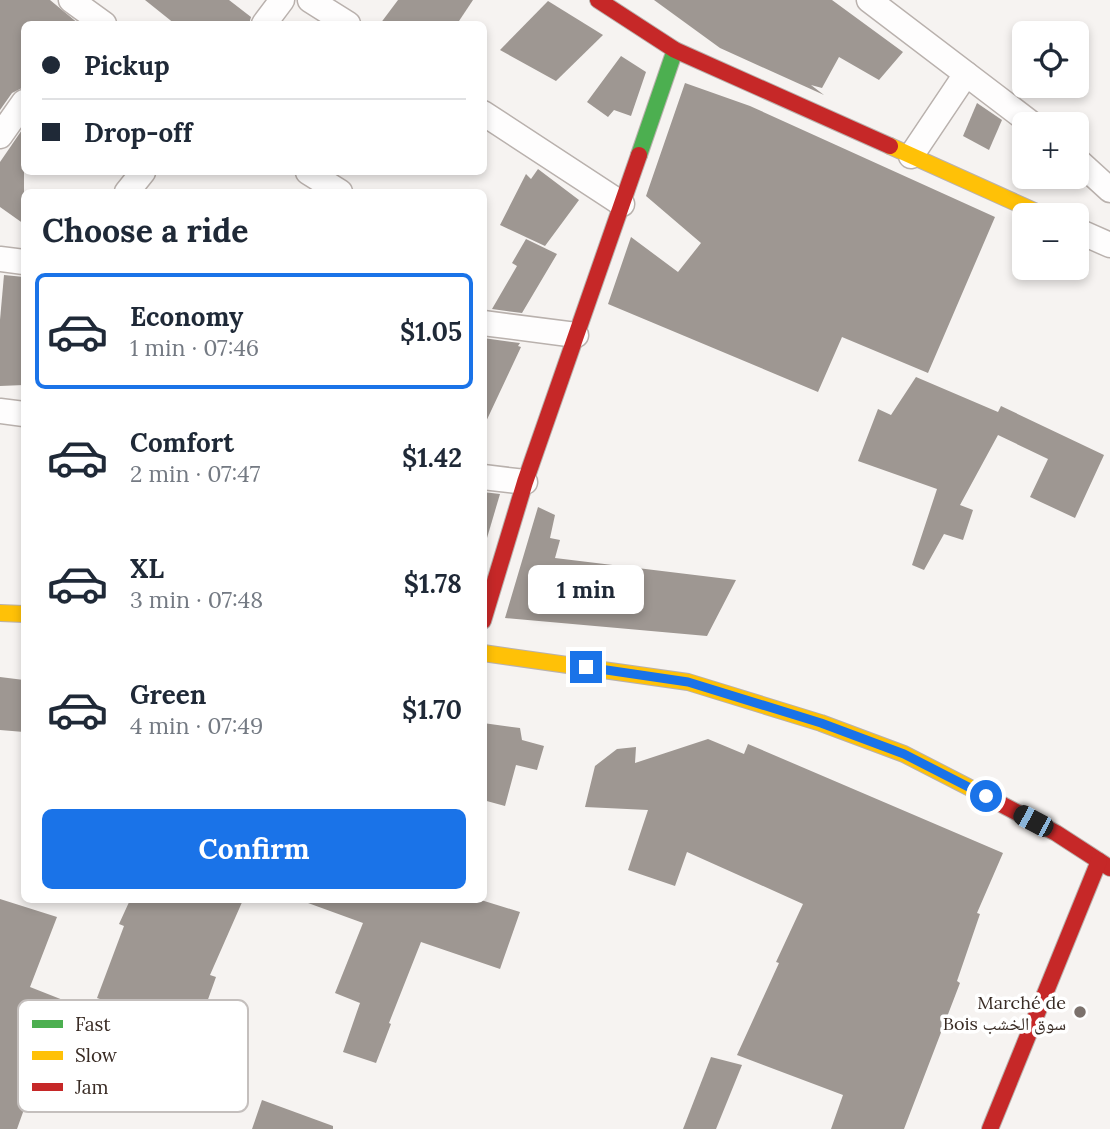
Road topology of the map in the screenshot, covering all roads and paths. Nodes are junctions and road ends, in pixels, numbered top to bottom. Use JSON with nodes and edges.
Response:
{"nodes":[{"id":1,"x":282,"y":0,"type":"edge"},
{"id":2,"x":310,"y":0,"type":"edge"},
{"id":3,"x":598,"y":0,"type":"edge"},
{"id":4,"x":869,"y":0,"type":"edge"},
{"id":5,"x":266,"y":21,"type":"edge"},
{"id":6,"x":343,"y":21,"type":"edge"},
{"id":7,"x":675,"y":50,"type":"junction"},
{"id":8,"x":965,"y":74,"type":"junction"},
{"id":9,"x":21,"y":106,"type":"edge"},
{"id":10,"x":1016,"y":112,"type":"edge"},
{"id":11,"x":487,"y":116,"type":"edge"},
{"id":12,"x":0,"y":136,"type":"edge"},
{"id":13,"x":911,"y":156,"type":"junction"},
{"id":14,"x":1089,"y":171,"type":"edge"},
{"id":15,"x":141,"y":175,"type":"edge"},
{"id":16,"x":313,"y":175,"type":"edge"},
{"id":17,"x":129,"y":189,"type":"edge"},
{"id":18,"x":335,"y":189,"type":"edge"},
{"id":19,"x":1110,"y":190,"type":"edge"},
{"id":20,"x":1016,"y":203,"type":"edge"},
{"id":21,"x":622,"y":204,"type":"junction"},
{"id":22,"x":1089,"y":236,"type":"edge"},
{"id":23,"x":1110,"y":245,"type":"edge"},
{"id":24,"x":0,"y":259,"type":"edge"},
{"id":25,"x":21,"y":262,"type":"edge"},
{"id":26,"x":492,"y":324,"type":"edge"},
{"id":27,"x":576,"y":335,"type":"junction"},
{"id":28,"x":0,"y":411,"type":"edge"},
{"id":29,"x":21,"y":414,"type":"edge"},
{"id":30,"x":487,"y":477,"type":"edge"},
{"id":31,"x":525,"y":482,"type":"junction"},
{"id":32,"x":487,"y":608,"type":"edge"},
{"id":33,"x":0,"y":613,"type":"edge"},
{"id":34,"x":21,"y":614,"type":"edge"},
{"id":35,"x":487,"y":654,"type":"edge"},
{"id":36,"x":1105,"y":864,"type":"edge"},
{"id":37,"x":990,"y":1129,"type":"edge"}],
"edges":[{"from":1,"to":5,"type":"street"},
{"from":2,"to":6,"type":"street"},
{"from":3,"to":7,"type":"street"},
{"from":4,"to":8,"type":"street"},
{"from":7,"to":13,"type":"street"},
{"from":7,"to":21,"type":"street"},
{"from":8,"to":10,"type":"street"},
{"from":8,"to":13,"type":"street"},
{"from":9,"to":12,"type":"street"},
{"from":11,"to":21,"type":"street"},
{"from":13,"to":20,"type":"street"},
{"from":14,"to":19,"type":"street"},
{"from":15,"to":17,"type":"street"},
{"from":16,"to":18,"type":"street"},
{"from":21,"to":27,"type":"street"},
{"from":22,"to":23,"type":"street"},
{"from":24,"to":25,"type":"street"},
{"from":26,"to":27,"type":"street"},
{"from":27,"to":31,"type":"street"},
{"from":28,"to":29,"type":"street"},
{"from":30,"to":31,"type":"street"},
{"from":31,"to":32,"type":"street"},
{"from":33,"to":34,"type":"street"},
{"from":35,"to":36,"type":"street"},
{"from":36,"to":37,"type":"street"}]}
